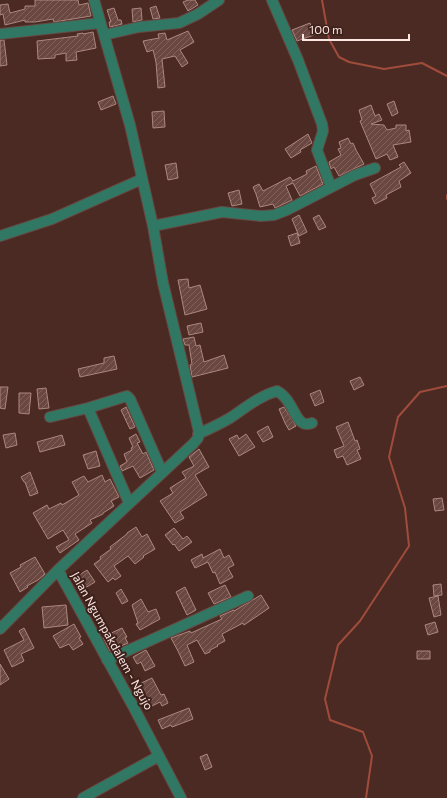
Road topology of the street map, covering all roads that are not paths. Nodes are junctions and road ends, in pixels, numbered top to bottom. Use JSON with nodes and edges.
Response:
{"nodes":[{"id":1,"x":94,"y":0,"type":"edge"},
{"id":2,"x":219,"y":0,"type":"edge"},
{"id":3,"x":272,"y":0,"type":"edge"},
{"id":4,"x":100,"y":23,"type":"junction"},
{"id":5,"x":0,"y":34,"type":"edge"},
{"id":6,"x":104,"y":35,"type":"junction"},
{"id":7,"x":375,"y":168,"type":"dead end"},
{"id":8,"x":142,"y":179,"type":"junction"},
{"id":9,"x":332,"y":186,"type":"junction"},
{"id":10,"x":153,"y":226,"type":"junction"},
{"id":11,"x":0,"y":236,"type":"edge"},
{"id":12,"x":88,"y":408,"type":"junction"},
{"id":13,"x":50,"y":417,"type":"dead end"},
{"id":14,"x":312,"y":423,"type":"dead end"},
{"id":15,"x":198,"y":434,"type":"junction"},
{"id":16,"x":162,"y":472,"type":"junction"},
{"id":17,"x":129,"y":503,"type":"junction"},
{"id":18,"x":58,"y":570,"type":"junction"},
{"id":19,"x":248,"y":596,"type":"dead end"},
{"id":20,"x":0,"y":629,"type":"edge"},
{"id":21,"x":107,"y":660,"type":"junction"},
{"id":22,"x":159,"y":756,"type":"junction"},
{"id":23,"x":83,"y":798,"type":"edge"},
{"id":24,"x":181,"y":798,"type":"edge"}],
"edges":[{"from":1,"to":4,"type":"street"},
{"from":2,"to":6,"type":"street"},
{"from":3,"to":9,"type":"street"},
{"from":4,"to":5,"type":"street"},
{"from":4,"to":6,"type":"street"},
{"from":6,"to":8,"type":"street"},
{"from":7,"to":9,"type":"street"},
{"from":8,"to":10,"type":"street"},
{"from":8,"to":11,"type":"street"},
{"from":9,"to":10,"type":"street"},
{"from":10,"to":15,"type":"street"},
{"from":12,"to":13,"type":"street"},
{"from":12,"to":16,"type":"street"},
{"from":12,"to":17,"type":"street"},
{"from":14,"to":15,"type":"street"},
{"from":15,"to":16,"type":"street"},
{"from":16,"to":17,"type":"street"},
{"from":17,"to":18,"type":"street"},
{"from":18,"to":20,"type":"street","name":"Jalan Ngumpakdalem - Ngujo"},
{"from":18,"to":21,"type":"street","name":"Jalan Ngumpakdalem - Ngujo"},
{"from":19,"to":21,"type":"street"},
{"from":21,"to":22,"type":"street","name":"Jalan Ngumpakdalem - Ngujo"},
{"from":22,"to":23,"type":"street"},
{"from":22,"to":24,"type":"street","name":"Jalan Ngumpakdalem - Ngujo"}]}
